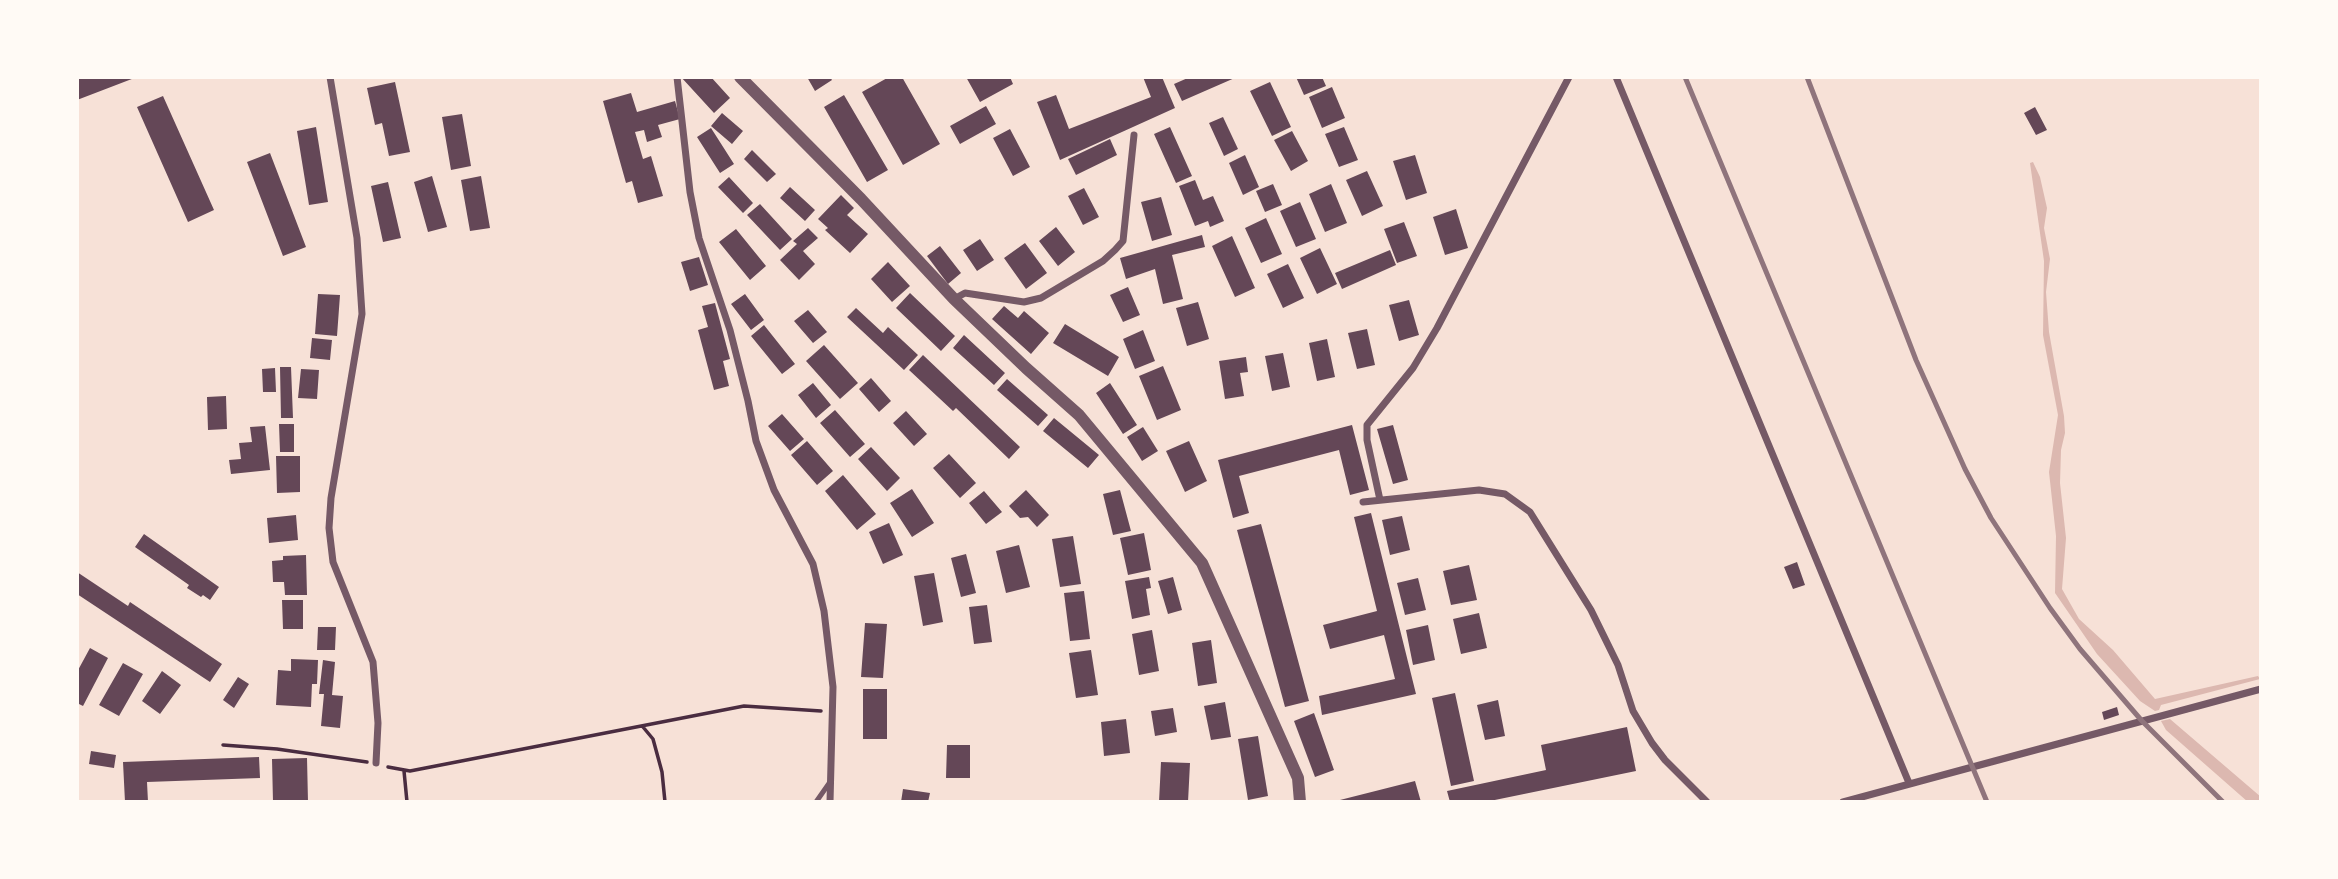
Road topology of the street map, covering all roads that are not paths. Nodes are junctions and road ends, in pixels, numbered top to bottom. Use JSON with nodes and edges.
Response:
{"nodes":[{"id":1,"x":330,"y":77,"type":"edge"},
{"id":2,"x":677,"y":77,"type":"edge"},
{"id":3,"x":740,"y":77,"type":"edge"},
{"id":4,"x":1569,"y":77,"type":"edge"},
{"id":5,"x":1616,"y":77,"type":"edge"},
{"id":6,"x":1135,"y":135,"type":"dead end"},
{"id":7,"x":954,"y":299,"type":"junction"},
{"id":8,"x":1380,"y":500,"type":"junction"},
{"id":9,"x":1363,"y":502,"type":"dead end"},
{"id":10,"x":2261,"y":689,"type":"edge"},
{"id":11,"x":376,"y":763,"type":"road end"},
{"id":12,"x":830,"y":782,"type":"junction"},
{"id":13,"x":1909,"y":783,"type":"junction"},
{"id":14,"x":816,"y":802,"type":"edge"},
{"id":15,"x":830,"y":802,"type":"edge"},
{"id":16,"x":1300,"y":802,"type":"edge"},
{"id":17,"x":1707,"y":802,"type":"edge"},
{"id":18,"x":1843,"y":802,"type":"edge"}],
"edges":[{"from":1,"to":11,"type":"street"},
{"from":2,"to":12,"type":"street"},
{"from":3,"to":7,"type":"street"},
{"from":4,"to":8,"type":"street"},
{"from":5,"to":13,"type":"street"},
{"from":6,"to":7,"type":"street"},
{"from":7,"to":16,"type":"street"},
{"from":8,"to":9,"type":"street"},
{"from":8,"to":17,"type":"street"},
{"from":10,"to":13,"type":"street"},
{"from":12,"to":14,"type":"lane"},
{"from":12,"to":15,"type":"street"},
{"from":13,"to":18,"type":"street"}]}
